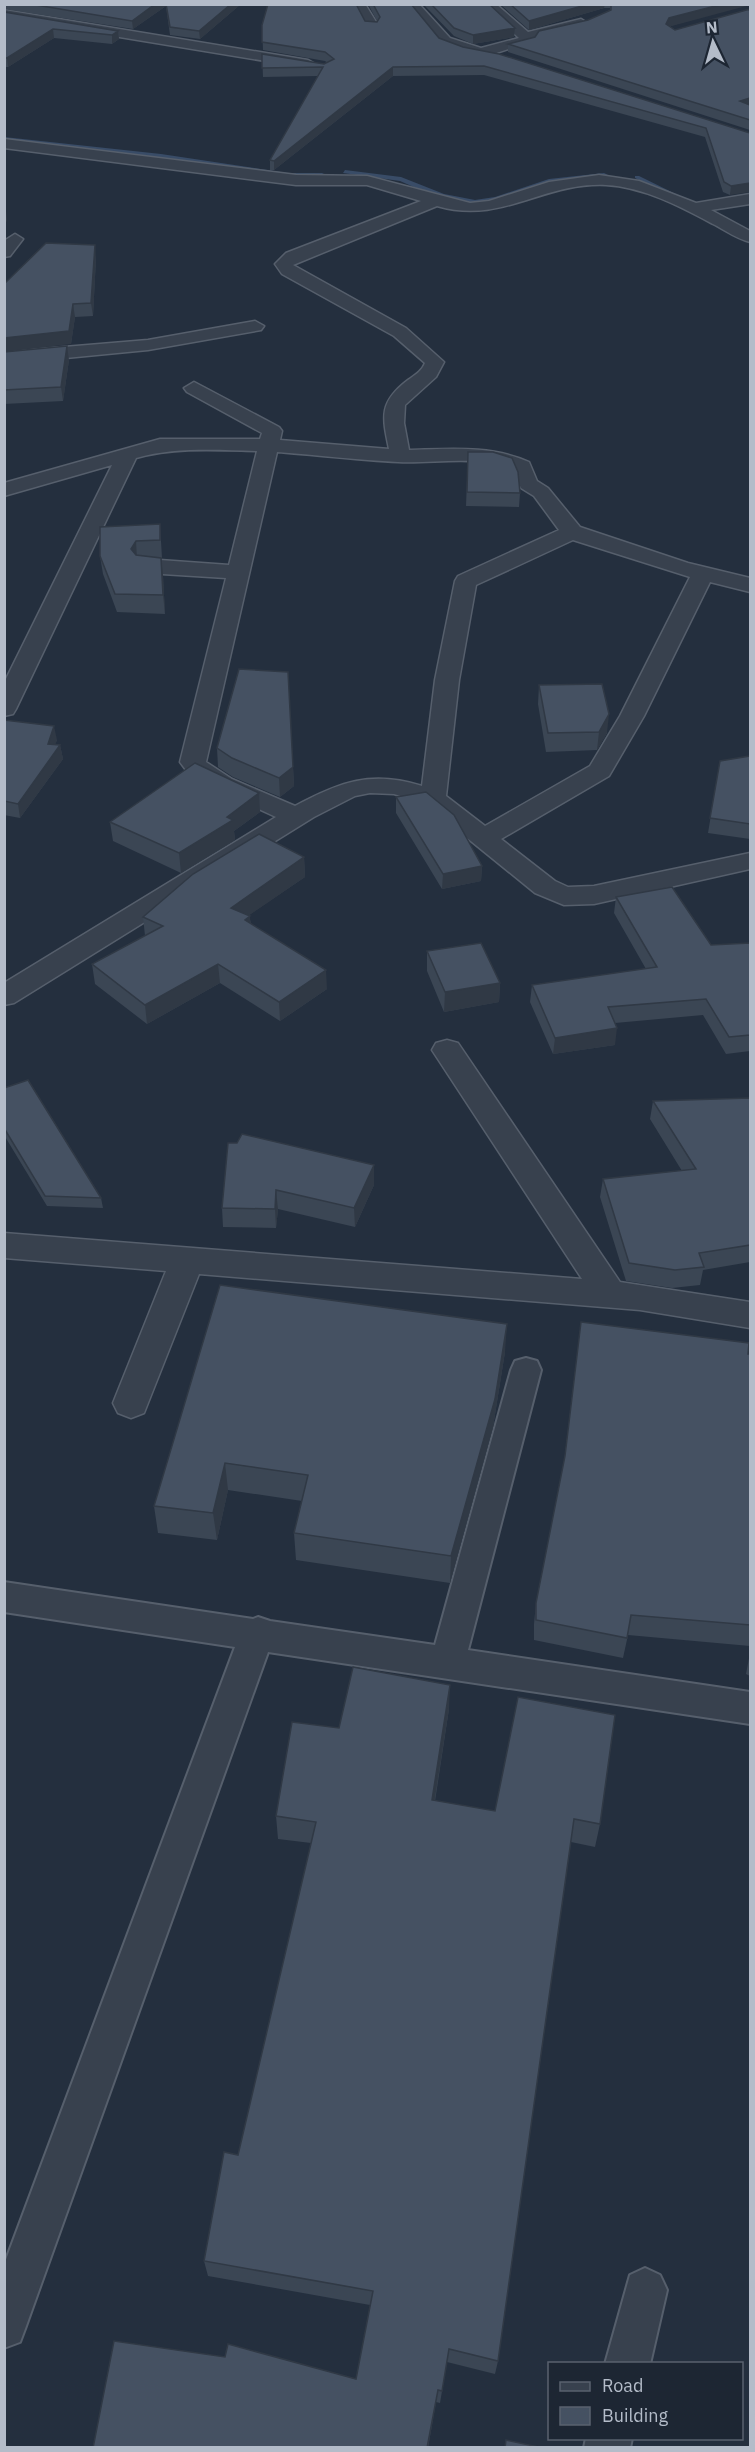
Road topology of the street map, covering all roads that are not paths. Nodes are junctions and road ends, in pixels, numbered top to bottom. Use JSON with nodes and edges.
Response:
{"nodes":[{"id":1,"x":12,"y":4,"type":"edge"},
{"id":2,"x":358,"y":4,"type":"edge"},
{"id":3,"x":412,"y":4,"type":"edge"},
{"id":4,"x":488,"y":4,"type":"edge"},
{"id":5,"x":4,"y":5,"type":"edge"},
{"id":6,"x":4,"y":14,"type":"edge"},
{"id":7,"x":597,"y":17,"type":"edge"},
{"id":8,"x":102,"y":19,"type":"edge"},
{"id":9,"x":372,"y":25,"type":"edge"},
{"id":10,"x":515,"y":26,"type":"junction"},
{"id":11,"x":495,"y":29,"type":"edge"},
{"id":12,"x":92,"y":31,"type":"junction"},
{"id":13,"x":466,"y":32,"type":"edge"},
{"id":14,"x":439,"y":34,"type":"junction"},
{"id":15,"x":529,"y":40,"type":"junction"},
{"id":16,"x":481,"y":52,"type":"junction"},
{"id":17,"x":513,"y":60,"type":"edge"},
{"id":18,"x":325,"y":67,"type":"edge"},
{"id":19,"x":4,"y":143,"type":"edge"},
{"id":20,"x":750,"y":199,"type":"edge"},
{"id":21,"x":438,"y":200,"type":"junction"},
{"id":22,"x":700,"y":208,"type":"junction"},
{"id":23,"x":750,"y":237,"type":"edge"},
{"id":24,"x":255,"y":326,"type":"dead end"},
{"id":25,"x":4,"y":358,"type":"edge"},
{"id":26,"x":194,"y":388,"type":"dead end"},
{"id":27,"x":267,"y":445,"type":"junction"},
{"id":28,"x":128,"y":454,"type":"junction"},
{"id":29,"x":400,"y":456,"type":"junction"},
{"id":30,"x":4,"y":490,"type":"edge"},
{"id":31,"x":572,"y":532,"type":"junction"},
{"id":32,"x":146,"y":566,"type":"edge"},
{"id":33,"x":238,"y":572,"type":"junction"},
{"id":34,"x":703,"y":573,"type":"junction"},
{"id":35,"x":750,"y":585,"type":"edge"},
{"id":36,"x":4,"y":709,"type":"edge"},
{"id":37,"x":433,"y":798,"type":"junction"},
{"id":38,"x":296,"y":816,"type":"junction"},
{"id":39,"x":482,"y":839,"type":"junction"},
{"id":40,"x":750,"y":861,"type":"edge"},
{"id":41,"x":4,"y":996,"type":"edge"},
{"id":42,"x":447,"y":1050,"type":"dead end"},
{"id":43,"x":4,"y":1245,"type":"edge"},
{"id":44,"x":187,"y":1260,"type":"junction"},
{"id":45,"x":610,"y":1294,"type":"junction"},
{"id":46,"x":750,"y":1315,"type":"edge"},
{"id":47,"x":526,"y":1370,"type":"dead end"},
{"id":48,"x":131,"y":1403,"type":"dead end"},
{"id":49,"x":4,"y":1597,"type":"edge"},
{"id":50,"x":258,"y":1632,"type":"junction"},
{"id":51,"x":447,"y":1662,"type":"junction"},
{"id":52,"x":750,"y":1708,"type":"edge"},
{"id":53,"x":645,"y":2290,"type":"dead end"},
{"id":54,"x":4,"y":2326,"type":"edge"},
{"id":55,"x":627,"y":2362,"type":"edge"}],
"edges":[{"from":1,"to":5,"type":"street"},
{"from":2,"to":9,"type":"street"},
{"from":3,"to":14,"type":"street"},
{"from":4,"to":10,"type":"street"},
{"from":6,"to":12,"type":"street"},
{"from":7,"to":15,"type":"street"},
{"from":8,"to":12,"type":"street"},
{"from":10,"to":11,"type":"street"},
{"from":10,"to":15,"type":"street"},
{"from":12,"to":18,"type":"street"},
{"from":13,"to":14,"type":"street"},
{"from":14,"to":16,"type":"street"},
{"from":15,"to":16,"type":"street"},
{"from":16,"to":17,"type":"street"},
{"from":19,"to":21,"type":"street"},
{"from":20,"to":22,"type":"street"},
{"from":21,"to":22,"type":"street"},
{"from":21,"to":29,"type":"street"},
{"from":22,"to":23,"type":"street"},
{"from":24,"to":25,"type":"street"},
{"from":26,"to":27,"type":"street"},
{"from":27,"to":28,"type":"street"},
{"from":27,"to":29,"type":"street"},
{"from":27,"to":33,"type":"street"},
{"from":28,"to":30,"type":"street"},
{"from":28,"to":36,"type":"street"},
{"from":29,"to":31,"type":"street"},
{"from":31,"to":34,"type":"street"},
{"from":31,"to":37,"type":"street"},
{"from":32,"to":33,"type":"street"},
{"from":33,"to":38,"type":"street"},
{"from":34,"to":35,"type":"street"},
{"from":34,"to":39,"type":"street"},
{"from":37,"to":38,"type":"street"},
{"from":37,"to":39,"type":"street"},
{"from":38,"to":41,"type":"street"},
{"from":39,"to":40,"type":"street"},
{"from":42,"to":45,"type":"street"},
{"from":43,"to":44,"type":"street"},
{"from":44,"to":45,"type":"street"},
{"from":44,"to":48,"type":"street"},
{"from":45,"to":46,"type":"street"},
{"from":47,"to":51,"type":"lane"},
{"from":49,"to":50,"type":"lane"},
{"from":50,"to":51,"type":"lane"},
{"from":50,"to":54,"type":"lane"},
{"from":51,"to":52,"type":"lane"},
{"from":53,"to":55,"type":"lane"}]}
